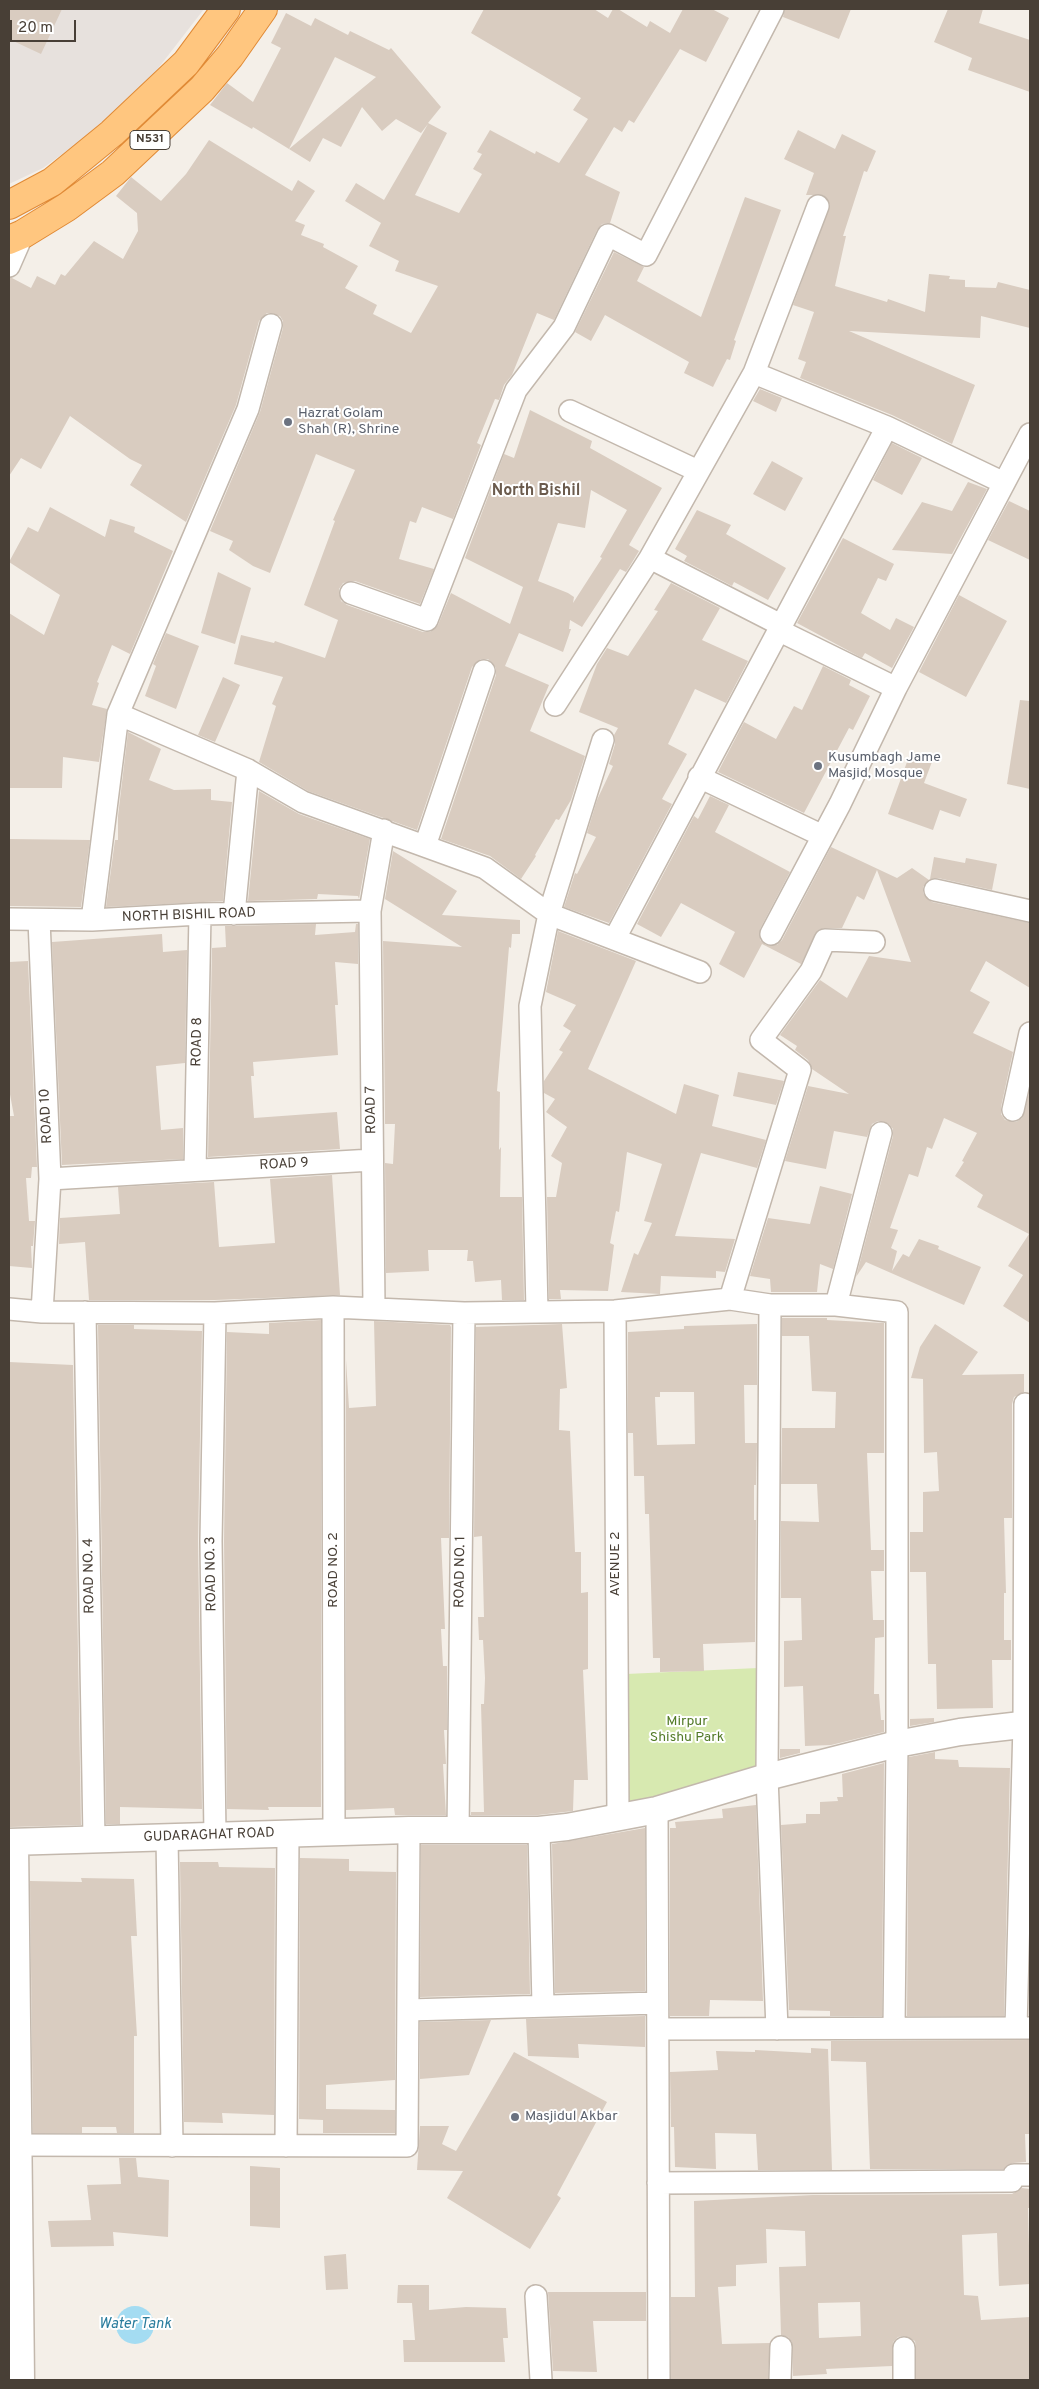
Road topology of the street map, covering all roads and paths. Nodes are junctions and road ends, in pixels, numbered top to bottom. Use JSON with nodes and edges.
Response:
{"nodes":[{"id":1,"x":226,"y":9,"type":"edge"},
{"id":2,"x":263,"y":9,"type":"edge"},
{"id":3,"x":773,"y":9,"type":"edge"},
{"id":4,"x":9,"y":205,"type":"edge"},
{"id":5,"x":818,"y":206,"type":"dead end"},
{"id":6,"x":16,"y":237,"type":"edge"},
{"id":7,"x":9,"y":266,"type":"edge"},
{"id":8,"x":271,"y":324,"type":"dead end"},
{"id":9,"x":754,"y":373,"type":"junction"},
{"id":10,"x":570,"y":411,"type":"dead end"},
{"id":11,"x":887,"y":427,"type":"junction"},
{"id":12,"x":1030,"y":434,"type":"edge"},
{"id":13,"x":698,"y":471,"type":"junction"},
{"id":14,"x":1004,"y":483,"type":"junction"},
{"id":15,"x":650,"y":558,"type":"junction"},
{"id":16,"x":351,"y":593,"type":"dead end"},
{"id":17,"x":779,"y":628,"type":"junction"},
{"id":18,"x":484,"y":671,"type":"dead end"},
{"id":19,"x":896,"y":688,"type":"junction"},
{"id":20,"x":556,"y":706,"type":"dead end"},
{"id":21,"x":118,"y":714,"type":"junction"},
{"id":22,"x":603,"y":740,"type":"dead end"},
{"id":23,"x":248,"y":770,"type":"junction"},
{"id":24,"x":699,"y":777,"type":"junction"},
{"id":25,"x":384,"y":830,"type":"junction"},
{"id":26,"x":823,"y":836,"type":"junction"},
{"id":27,"x":425,"y":846,"type":"junction"},
{"id":28,"x":935,"y":890,"type":"dead end"},
{"id":29,"x":370,"y":911,"type":"junction"},
{"id":30,"x":1030,"y":911,"type":"edge"},
{"id":31,"x":200,"y":914,"type":"junction"},
{"id":32,"x":234,"y":914,"type":"junction"},
{"id":33,"x":549,"y":914,"type":"junction"},
{"id":34,"x":9,"y":919,"type":"edge"},
{"id":35,"x":39,"y":920,"type":"junction"},
{"id":36,"x":92,"y":920,"type":"junction"},
{"id":37,"x":771,"y":934,"type":"dead end"},
{"id":38,"x":615,"y":938,"type":"junction"},
{"id":39,"x":874,"y":942,"type":"dead end"},
{"id":40,"x":700,"y":972,"type":"dead end"},
{"id":41,"x":1030,"y":1033,"type":"edge"},
{"id":42,"x":1013,"y":1110,"type":"dead end"},
{"id":43,"x":881,"y":1133,"type":"dead end"},
{"id":44,"x":372,"y":1160,"type":"junction"},
{"id":45,"x":196,"y":1170,"type":"junction"},
{"id":46,"x":50,"y":1179,"type":"junction"},
{"id":47,"x":730,"y":1299,"type":"junction"},
{"id":48,"x":836,"y":1304,"type":"junction"},
{"id":49,"x":770,"y":1305,"type":"junction"},
{"id":50,"x":333,"y":1307,"type":"junction"},
{"id":51,"x":374,"y":1308,"type":"junction"},
{"id":52,"x":9,"y":1309,"type":"edge"},
{"id":53,"x":537,"y":1311,"type":"junction"},
{"id":54,"x":615,"y":1311,"type":"junction"},
{"id":55,"x":42,"y":1312,"type":"junction"},
{"id":56,"x":85,"y":1312,"type":"junction"},
{"id":57,"x":215,"y":1313,"type":"junction"},
{"id":58,"x":464,"y":1313,"type":"junction"},
{"id":59,"x":1026,"y":1404,"type":"dead end"},
{"id":60,"x":1027,"y":1724,"type":"edge"},
{"id":61,"x":897,"y":1744,"type":"junction"},
{"id":62,"x":767,"y":1777,"type":"junction"},
{"id":63,"x":656,"y":1810,"type":"junction"},
{"id":64,"x":618,"y":1818,"type":"junction"},
{"id":65,"x":408,"y":1830,"type":"junction"},
{"id":66,"x":539,"y":1830,"type":"junction"},
{"id":67,"x":458,"y":1831,"type":"junction"},
{"id":68,"x":334,"y":1832,"type":"junction"},
{"id":69,"x":288,"y":1834,"type":"junction"},
{"id":70,"x":216,"y":1836,"type":"junction"},
{"id":71,"x":167,"y":1838,"type":"junction"},
{"id":72,"x":94,"y":1839,"type":"junction"},
{"id":73,"x":12,"y":1842,"type":"edge"},
{"id":74,"x":657,"y":2002,"type":"junction"},
{"id":75,"x":543,"y":2006,"type":"junction"},
{"id":76,"x":409,"y":2010,"type":"junction"},
{"id":77,"x":894,"y":2028,"type":"junction"},
{"id":78,"x":1023,"y":2028,"type":"edge"},
{"id":79,"x":658,"y":2029,"type":"junction"},
{"id":80,"x":777,"y":2029,"type":"junction"},
{"id":81,"x":14,"y":2145,"type":"edge"},
{"id":82,"x":172,"y":2146,"type":"junction"},
{"id":83,"x":286,"y":2146,"type":"junction"},
{"id":84,"x":1030,"y":2175,"type":"edge"},
{"id":85,"x":658,"y":2183,"type":"junction"},
{"id":86,"x":536,"y":2296,"type":"dead end"},
{"id":87,"x":781,"y":2347,"type":"dead end"},
{"id":88,"x":904,"y":2348,"type":"dead end"},
{"id":89,"x":21,"y":2380,"type":"edge"},
{"id":90,"x":541,"y":2380,"type":"edge"},
{"id":91,"x":659,"y":2380,"type":"edge"},
{"id":92,"x":780,"y":2380,"type":"edge"},
{"id":93,"x":904,"y":2380,"type":"edge"}],
"edges":[{"from":1,"to":4,"type":"highway","number":"N531"},
{"from":2,"to":6,"type":"highway","number":"N531"},
{"from":3,"to":16,"type":"street"},
{"from":5,"to":9,"type":"street"},
{"from":6,"to":7,"type":"street"},
{"from":8,"to":21,"type":"street"},
{"from":9,"to":11,"type":"street"},
{"from":9,"to":13,"type":"street"},
{"from":10,"to":13,"type":"street"},
{"from":11,"to":14,"type":"street"},
{"from":11,"to":17,"type":"street"},
{"from":12,"to":14,"type":"street"},
{"from":13,"to":15,"type":"street"},
{"from":14,"to":19,"type":"street"},
{"from":15,"to":17,"type":"street"},
{"from":15,"to":20,"type":"street"},
{"from":17,"to":19,"type":"street"},
{"from":17,"to":24,"type":"street"},
{"from":18,"to":27,"type":"street"},
{"from":19,"to":26,"type":"street"},
{"from":21,"to":23,"type":"street"},
{"from":21,"to":36,"type":"street"},
{"from":22,"to":33,"type":"street"},
{"from":23,"to":25,"type":"street"},
{"from":23,"to":32,"type":"street"},
{"from":24,"to":26,"type":"street"},
{"from":24,"to":38,"type":"street"},
{"from":25,"to":27,"type":"street"},
{"from":25,"to":29,"type":"street","name":"ROAD 7"},
{"from":26,"to":37,"type":"street"},
{"from":27,"to":33,"type":"street"},
{"from":28,"to":30,"type":"street"},
{"from":29,"to":32,"type":"street","name":"NORTH BISHIL ROAD"},
{"from":29,"to":44,"type":"street","name":"ROAD 7"},
{"from":31,"to":32,"type":"street","name":"NORTH BISHIL ROAD"},
{"from":31,"to":36,"type":"street","name":"NORTH BISHIL ROAD"},
{"from":31,"to":45,"type":"street","name":"ROAD 8"},
{"from":33,"to":38,"type":"street"},
{"from":33,"to":53,"type":"street"},
{"from":34,"to":35,"type":"street","name":"NORTH BISHIL ROAD"},
{"from":35,"to":36,"type":"street","name":"NORTH BISHIL ROAD"},
{"from":35,"to":46,"type":"street","name":"ROAD 10"},
{"from":38,"to":40,"type":"street"},
{"from":39,"to":47,"type":"street"},
{"from":41,"to":42,"type":"street"},
{"from":43,"to":48,"type":"street"},
{"from":44,"to":45,"type":"street","name":"ROAD 9"},
{"from":44,"to":51,"type":"street","name":"ROAD 7"},
{"from":45,"to":46,"type":"street","name":"ROAD 9"},
{"from":46,"to":55,"type":"street","name":"ROAD 10"},
{"from":47,"to":49,"type":"street"},
{"from":47,"to":54,"type":"street"},
{"from":48,"to":49,"type":"street"},
{"from":48,"to":61,"type":"street"},
{"from":49,"to":62,"type":"street"},
{"from":50,"to":51,"type":"street"},
{"from":50,"to":57,"type":"street"},
{"from":50,"to":68,"type":"street","name":"ROAD NO. 2"},
{"from":51,"to":58,"type":"street"},
{"from":52,"to":55,"type":"street"},
{"from":53,"to":54,"type":"street"},
{"from":53,"to":58,"type":"street"},
{"from":54,"to":64,"type":"street","name":"AVENUE 2"},
{"from":55,"to":56,"type":"street"},
{"from":56,"to":57,"type":"street"},
{"from":56,"to":72,"type":"street","name":"ROAD NO. 4"},
{"from":57,"to":70,"type":"street","name":"ROAD NO. 3"},
{"from":58,"to":67,"type":"street","name":"ROAD NO. 1"},
{"from":59,"to":60,"type":"street"},
{"from":60,"to":61,"type":"street","name":"GUDARAGHAT ROAD"},
{"from":60,"to":78,"type":"street"},
{"from":61,"to":62,"type":"street","name":"GUDARAGHAT ROAD"},
{"from":61,"to":77,"type":"street"},
{"from":62,"to":63,"type":"street","name":"GUDARAGHAT ROAD"},
{"from":62,"to":80,"type":"street"},
{"from":63,"to":64,"type":"street","name":"GUDARAGHAT ROAD"},
{"from":63,"to":74,"type":"street"},
{"from":64,"to":66,"type":"street","name":"GUDARAGHAT ROAD"},
{"from":65,"to":67,"type":"street","name":"GUDARAGHAT ROAD"},
{"from":65,"to":68,"type":"street","name":"GUDARAGHAT ROAD"},
{"from":65,"to":76,"type":"street"},
{"from":66,"to":67,"type":"street","name":"GUDARAGHAT ROAD"},
{"from":66,"to":75,"type":"street"},
{"from":68,"to":69,"type":"street","name":"GUDARAGHAT ROAD"},
{"from":69,"to":70,"type":"street","name":"GUDARAGHAT ROAD"},
{"from":69,"to":83,"type":"street"},
{"from":70,"to":71,"type":"street","name":"GUDARAGHAT ROAD"},
{"from":71,"to":72,"type":"street","name":"GUDARAGHAT ROAD"},
{"from":71,"to":82,"type":"street"},
{"from":72,"to":73,"type":"street","name":"GUDARAGHAT ROAD"},
{"from":73,"to":81,"type":"street"},
{"from":74,"to":75,"type":"street"},
{"from":74,"to":79,"type":"street"},
{"from":75,"to":76,"type":"street"},
{"from":76,"to":83,"type":"street"},
{"from":77,"to":78,"type":"street"},
{"from":77,"to":80,"type":"street"},
{"from":79,"to":80,"type":"street"},
{"from":79,"to":85,"type":"street"},
{"from":81,"to":82,"type":"street"},
{"from":81,"to":89,"type":"street"},
{"from":82,"to":83,"type":"street"},
{"from":84,"to":85,"type":"street"},
{"from":85,"to":91,"type":"street"},
{"from":86,"to":90,"type":"street"},
{"from":87,"to":92,"type":"street"},
{"from":88,"to":93,"type":"street"}]}
